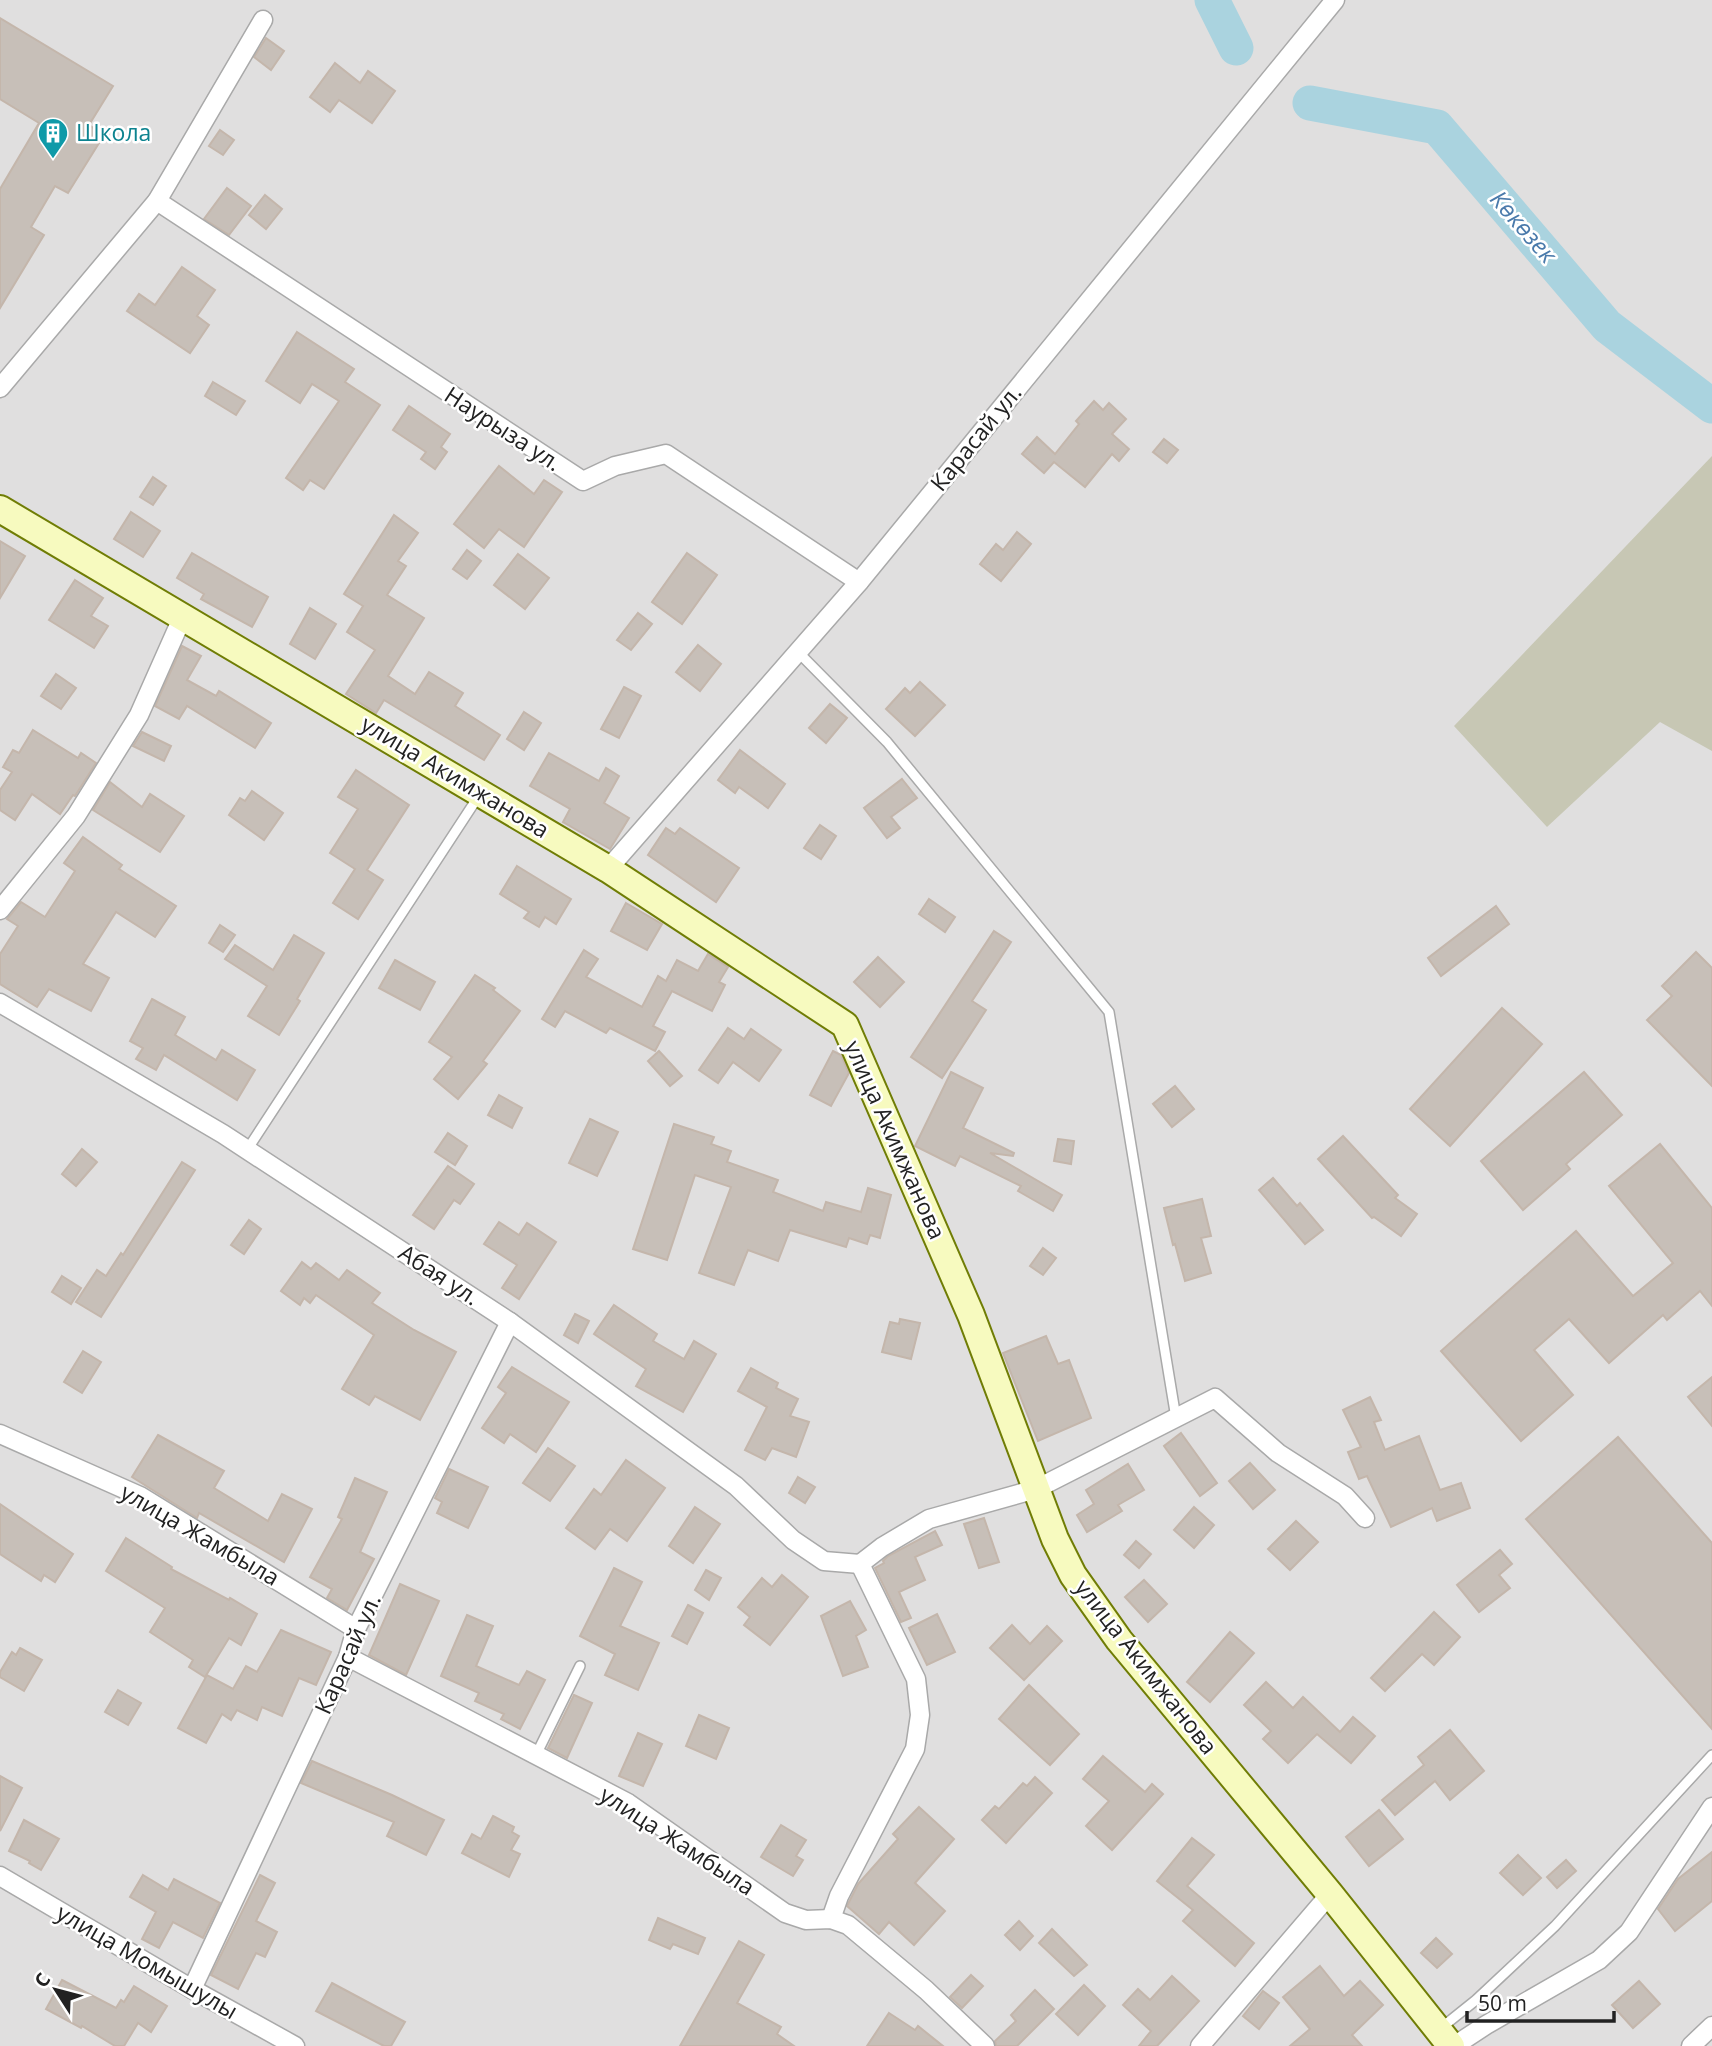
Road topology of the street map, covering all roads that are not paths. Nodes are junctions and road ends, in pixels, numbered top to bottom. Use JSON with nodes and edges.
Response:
{"nodes":[{"id":1,"x":1335,"y":0,"type":"edge"},
{"id":2,"x":263,"y":20,"type":"dead end"},
{"id":3,"x":157,"y":201,"type":"junction"},
{"id":4,"x":0,"y":388,"type":"edge"},
{"id":5,"x":0,"y":509,"type":"edge"},
{"id":6,"x":859,"y":582,"type":"junction"},
{"id":7,"x":183,"y":616,"type":"junction"},
{"id":8,"x":798,"y":652,"type":"junction"},
{"id":9,"x":481,"y":793,"type":"junction"},
{"id":10,"x":608,"y":869,"type":"junction"},
{"id":11,"x":0,"y":910,"type":"edge"},
{"id":12,"x":0,"y":1003,"type":"edge"},
{"id":13,"x":247,"y":1150,"type":"junction"},
{"id":14,"x":510,"y":1322,"type":"junction"},
{"id":15,"x":1176,"y":1418,"type":"junction"},
{"id":16,"x":0,"y":1434,"type":"edge"},
{"id":17,"x":1036,"y":1489,"type":"junction"},
{"id":18,"x":1365,"y":1518,"type":"dead end"},
{"id":19,"x":860,"y":1563,"type":"junction"},
{"id":20,"x":356,"y":1629,"type":"junction"},
{"id":21,"x":348,"y":1657,"type":"junction"},
{"id":22,"x":580,"y":1666,"type":"dead end"},
{"id":23,"x":536,"y":1755,"type":"junction"},
{"id":24,"x":1712,"y":1755,"type":"edge"},
{"id":25,"x":1712,"y":1807,"type":"edge"},
{"id":26,"x":0,"y":1876,"type":"edge"},
{"id":27,"x":1330,"y":1894,"type":"junction"},
{"id":28,"x":831,"y":1919,"type":"junction"},
{"id":29,"x":192,"y":1989,"type":"junction"},
{"id":30,"x":1712,"y":2026,"type":"edge"},
{"id":31,"x":1448,"y":2040,"type":"edge"},
{"id":32,"x":295,"y":2046,"type":"edge"},
{"id":33,"x":985,"y":2046,"type":"edge"},
{"id":34,"x":1200,"y":2046,"type":"edge"},
{"id":35,"x":1691,"y":2046,"type":"edge"}],
"edges":[{"from":1,"to":6,"type":"street","name":"Карасай ул."},
{"from":2,"to":3,"type":"street"},
{"from":3,"to":4,"type":"street"},
{"from":3,"to":6,"type":"street","name":"Наурыза ул."},
{"from":5,"to":7,"type":"street","name":"улица Акимжанова"},
{"from":6,"to":8,"type":"street","name":"Карасай ул."},
{"from":7,"to":9,"type":"street","name":"улица Акимжанова"},
{"from":7,"to":11,"type":"street"},
{"from":8,"to":10,"type":"street","name":"Карасай ул."},
{"from":8,"to":15,"type":"lane"},
{"from":9,"to":10,"type":"street","name":"улица Акимжанова"},
{"from":9,"to":13,"type":"lane"},
{"from":10,"to":17,"type":"street","name":"улица Акимжанова"},
{"from":12,"to":13,"type":"street","name":"Абая ул."},
{"from":13,"to":14,"type":"street","name":"Абая ул."},
{"from":14,"to":19,"type":"street","name":"Абая ул."},
{"from":14,"to":20,"type":"street","name":"Карасай ул."},
{"from":15,"to":17,"type":"street"},
{"from":15,"to":18,"type":"street"},
{"from":16,"to":20,"type":"street","name":"улица Жамбыла"},
{"from":17,"to":19,"type":"street"},
{"from":17,"to":27,"type":"street","name":"улица Акимжанова"},
{"from":19,"to":28,"type":"street"},
{"from":20,"to":21,"type":"street","name":"Карасай ул."},
{"from":21,"to":23,"type":"street","name":"улица Жамбыла"},
{"from":21,"to":29,"type":"street","name":"Карасай ул."},
{"from":22,"to":23,"type":"lane"},
{"from":23,"to":28,"type":"street","name":"улица Жамбыла"},
{"from":24,"to":31,"type":"lane"},
{"from":25,"to":31,"type":"street"},
{"from":26,"to":29,"type":"street","name":"улица Момышулы"},
{"from":27,"to":31,"type":"street","name":"улица Акимжанова"},
{"from":27,"to":34,"type":"street"},
{"from":28,"to":33,"type":"street","name":"улица Жамбыла"},
{"from":29,"to":32,"type":"street","name":"улица Момышулы"},
{"from":30,"to":35,"type":"street"}]}
